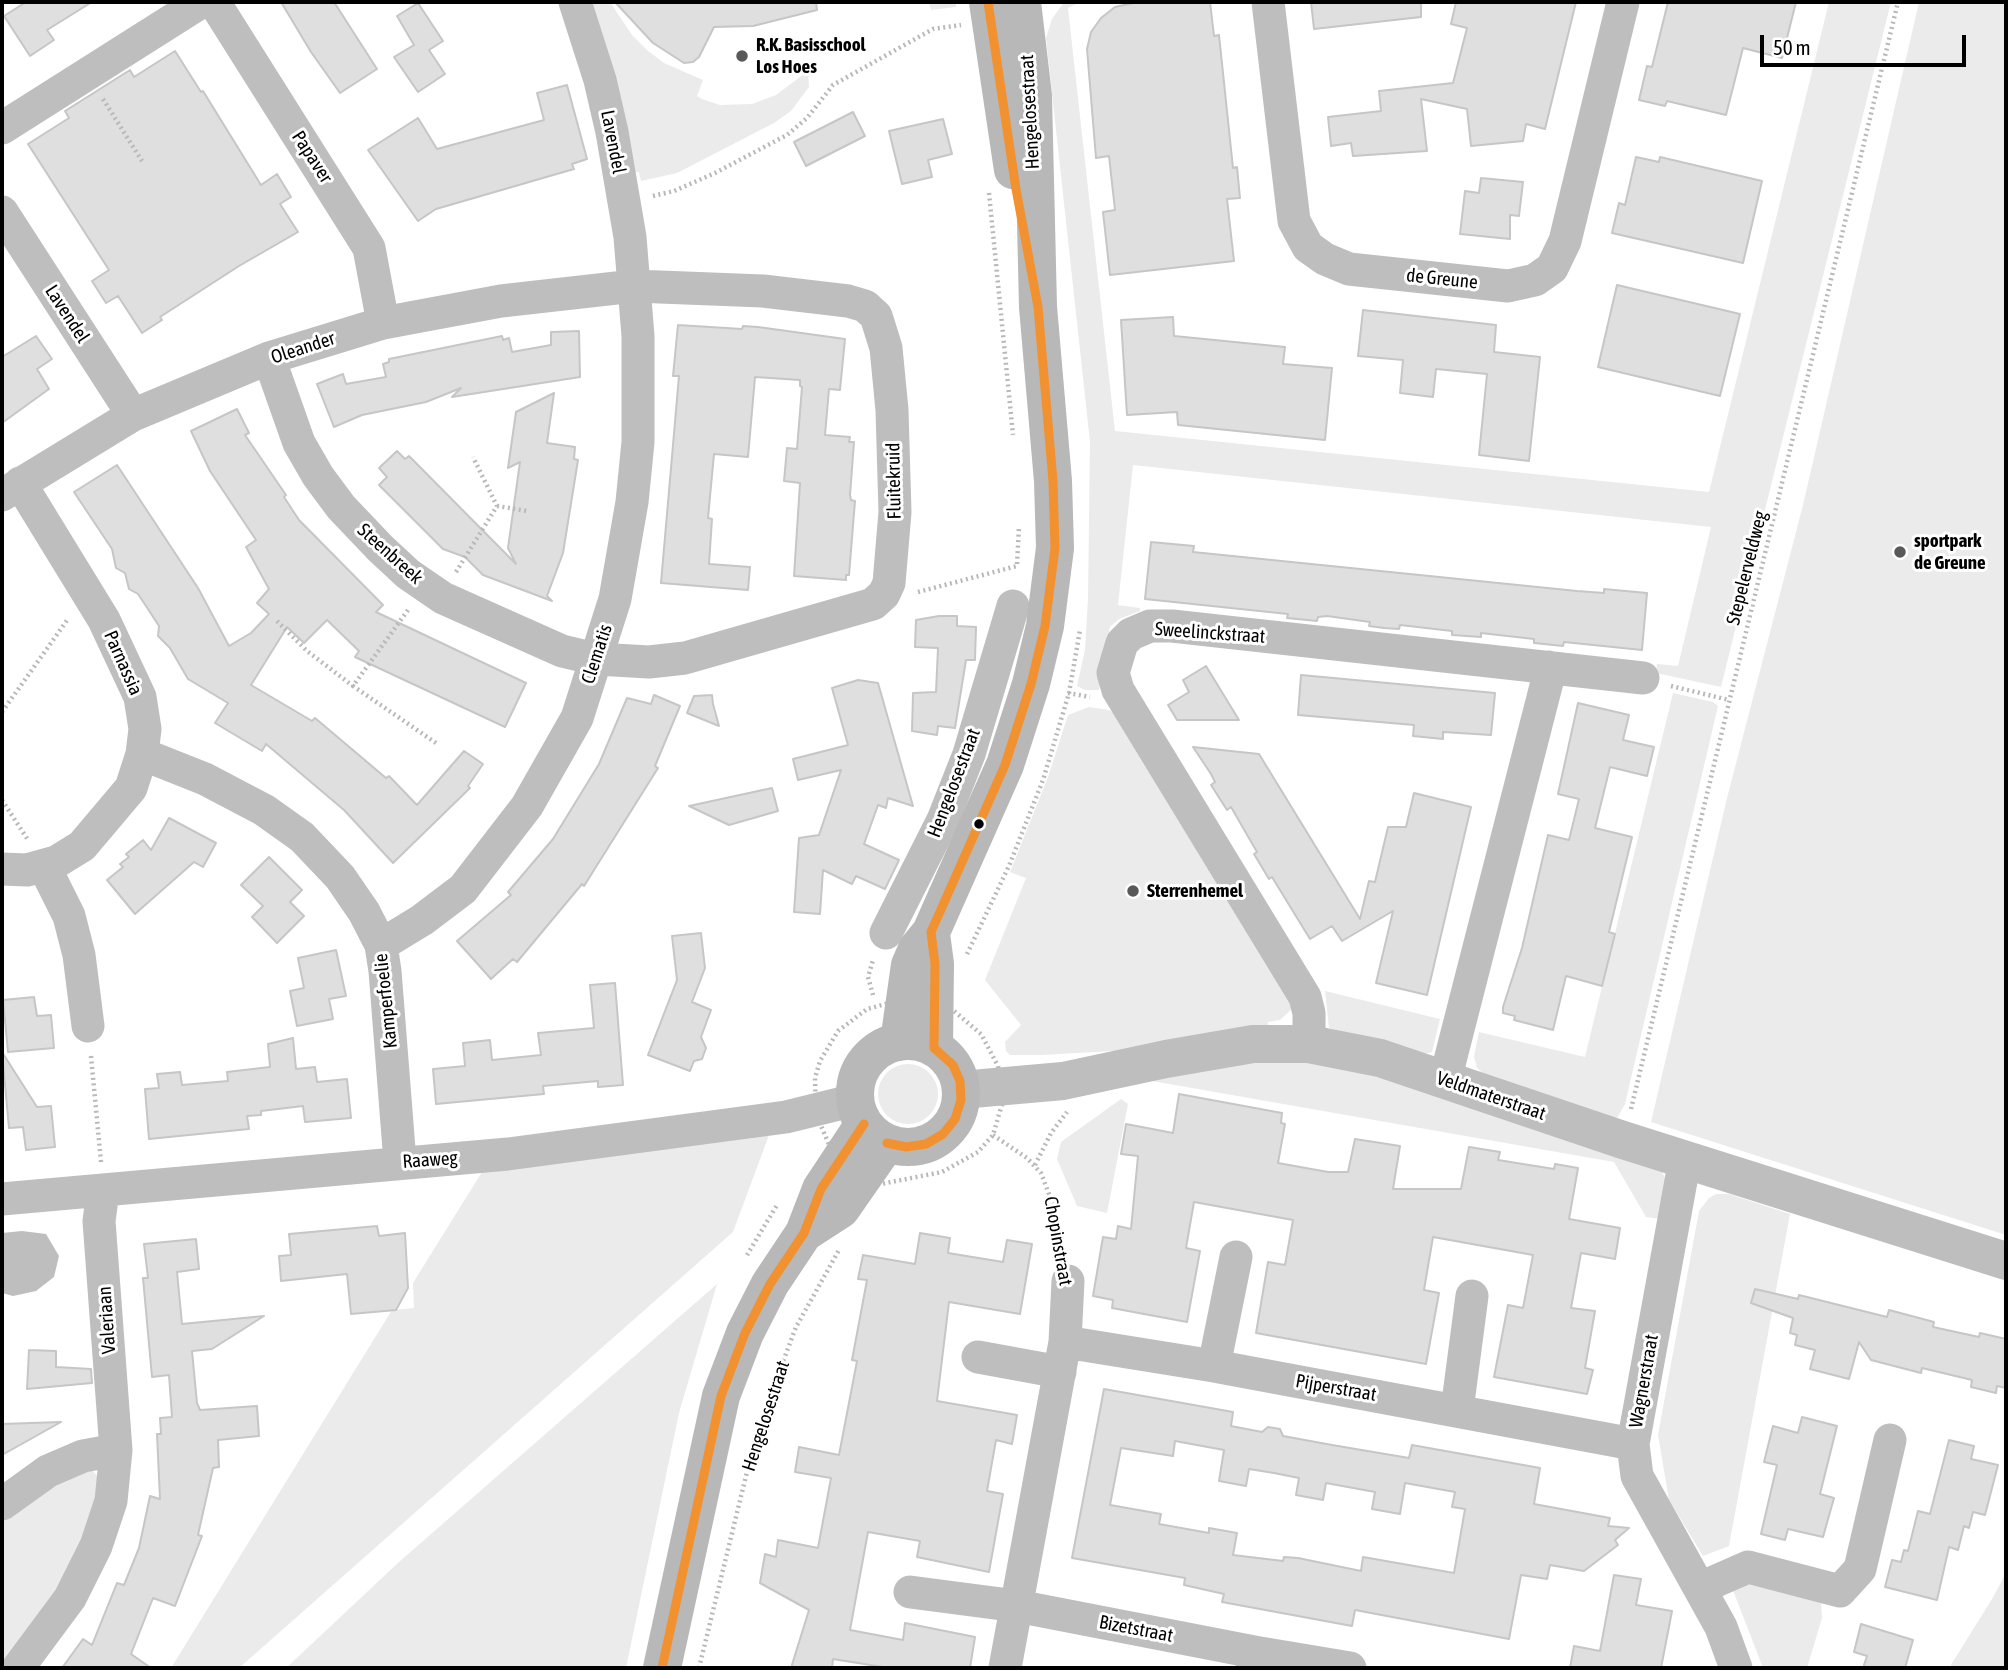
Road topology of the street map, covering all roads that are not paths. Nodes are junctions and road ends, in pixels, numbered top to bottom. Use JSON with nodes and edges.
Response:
{"nodes":[{"id":1,"x":201,"y":2,"type":"edge"},
{"id":2,"x":214,"y":2,"type":"edge"},
{"id":3,"x":575,"y":2,"type":"edge"},
{"id":4,"x":1022,"y":2,"type":"edge"},
{"id":5,"x":1268,"y":2,"type":"edge"},
{"id":6,"x":1623,"y":2,"type":"edge"},
{"id":7,"x":981,"y":13,"type":"edge"},
{"id":8,"x":2,"y":128,"type":"edge"},
{"id":9,"x":2,"y":212,"type":"edge"},
{"id":10,"x":634,"y":286,"type":"junction"},
{"id":11,"x":1038,"y":307,"type":"junction"},
{"id":12,"x":383,"y":323,"type":"junction"},
{"id":13,"x":269,"y":359,"type":"junction"},
{"id":14,"x":133,"y":415,"type":"junction"},
{"id":15,"x":11,"y":489,"type":"edge"},
{"id":16,"x":1013,"y":606,"type":"dead end"},
{"id":17,"x":596,"y":659,"type":"junction"},
{"id":18,"x":1548,"y":667,"type":"junction"},
{"id":19,"x":991,"y":675,"type":"junction"},
{"id":20,"x":1643,"y":678,"type":"dead end"},
{"id":21,"x":1031,"y":684,"type":"junction"},
{"id":22,"x":142,"y":754,"type":"junction"},
{"id":23,"x":44,"y":866,"type":"junction"},
{"id":24,"x":2,"y":869,"type":"edge"},
{"id":25,"x":909,"y":887,"type":"junction"},
{"id":26,"x":931,"y":932,"type":"junction"},
{"id":27,"x":886,"y":933,"type":"dead end"},
{"id":28,"x":381,"y":945,"type":"junction"},
{"id":29,"x":88,"y":1026,"type":"road end"},
{"id":30,"x":1308,"y":1044,"type":"junction"},
{"id":31,"x":916,"y":1045,"type":"junction"},
{"id":32,"x":1445,"y":1080,"type":"junction"},
{"id":33,"x":961,"y":1090,"type":"junction"},
{"id":34,"x":869,"y":1122,"type":"junction"},
{"id":35,"x":1685,"y":1159,"type":"junction"},
{"id":36,"x":400,"y":1162,"type":"junction"},
{"id":37,"x":103,"y":1191,"type":"junction"},
{"id":38,"x":2,"y":1199,"type":"edge"},
{"id":39,"x":1236,"y":1257,"type":"dead end"},
{"id":40,"x":2006,"y":1261,"type":"edge"},
{"id":41,"x":1068,"y":1281,"type":"road end"},
{"id":42,"x":1472,"y":1296,"type":"dead end"},
{"id":43,"x":978,"y":1357,"type":"dead end"},
{"id":44,"x":1063,"y":1357,"type":"junction"},
{"id":45,"x":1214,"y":1366,"type":"junction"},
{"id":46,"x":1457,"y":1410,"type":"junction"},
{"id":47,"x":1890,"y":1440,"type":"dead end"},
{"id":48,"x":1633,"y":1444,"type":"junction"},
{"id":49,"x":117,"y":1450,"type":"junction"},
{"id":50,"x":2,"y":1504,"type":"edge"},
{"id":51,"x":1700,"y":1588,"type":"junction"},
{"id":52,"x":910,"y":1592,"type":"dead end"},
{"id":53,"x":1017,"y":1606,"type":"junction"},
{"id":54,"x":1253,"y":1660,"type":"edge"},
{"id":55,"x":18,"y":1668,"type":"edge"},
{"id":56,"x":662,"y":1668,"type":"edge"},
{"id":57,"x":1005,"y":1668,"type":"edge"},
{"id":58,"x":1350,"y":1668,"type":"edge"},
{"id":59,"x":1736,"y":1668,"type":"edge"}],
"edges":[{"from":1,"to":8,"type":"street"},
{"from":2,"to":12,"type":"street","name":"Papaver"},
{"from":3,"to":10,"type":"street","name":"Lavendel"},
{"from":4,"to":11,"type":"main road","name":"Hengelosestraat"},
{"from":5,"to":6,"type":"street","name":"de Greune"},
{"from":7,"to":11,"type":"main road","name":"Hengelosestraat"},
{"from":9,"to":14,"type":"street","name":"Lavendel"},
{"from":10,"to":12,"type":"street","name":"Oleander"},
{"from":10,"to":17,"type":"street","name":"Clematis"},
{"from":10,"to":17,"type":"street","name":"Fluitekruid"},
{"from":11,"to":21,"type":"main road","name":"Hengelosestraat"},
{"from":12,"to":13,"type":"street","name":"Oleander"},
{"from":13,"to":14,"type":"street","name":"Oleander"},
{"from":13,"to":17,"type":"street","name":"Steenbreek"},
{"from":14,"to":15,"type":"street","name":"Oleander"},
{"from":15,"to":22,"type":"street","name":"Parnassia"},
{"from":16,"to":19,"type":"street","name":"Hengelosestraat"},
{"from":17,"to":28,"type":"street","name":"Clematis"},
{"from":18,"to":20,"type":"street","name":"Sweelinckstraat"},
{"from":18,"to":30,"type":"street","name":"Sweelinckstraat"},
{"from":18,"to":32,"type":"street"},
{"from":19,"to":21,"type":"street"},
{"from":19,"to":25,"type":"street","name":"Hengelosestraat"},
{"from":21,"to":26,"type":"main road","name":"Hengelosestraat"},
{"from":22,"to":23,"type":"street","name":"Parnassia"},
{"from":22,"to":28,"type":"street","name":"Kamperfoelie"},
{"from":23,"to":24,"type":"street","name":"Parnassia"},
{"from":23,"to":29,"type":"street"},
{"from":25,"to":26,"type":"street"},
{"from":25,"to":27,"type":"street","name":"Hengelosestraat"},
{"from":26,"to":31,"type":"main road","name":"Hengelosestraat"},
{"from":28,"to":36,"type":"street","name":"Kamperfoelie"},
{"from":30,"to":32,"type":"street","name":"Veldmaterstraat"},
{"from":30,"to":33,"type":"street","name":"Veldmaterstraat"},
{"from":31,"to":33,"type":"main road"},
{"from":31,"to":34,"type":"main road"},
{"from":32,"to":35,"type":"street","name":"Veldmaterstraat"},
{"from":33,"to":34,"type":"main road"},
{"from":34,"to":36,"type":"street","name":"Raaweg"},
{"from":34,"to":56,"type":"main road"},
{"from":35,"to":40,"type":"street","name":"Veldmaterstraat"},
{"from":35,"to":48,"type":"street","name":"Wagnerstraat"},
{"from":36,"to":37,"type":"street","name":"Raaweg"},
{"from":37,"to":38,"type":"street","name":"Raaweg"},
{"from":37,"to":49,"type":"street","name":"Valeriaan"},
{"from":39,"to":45,"type":"street"},
{"from":41,"to":44,"type":"street","name":"Chopinstraat"},
{"from":42,"to":46,"type":"street"},
{"from":43,"to":44,"type":"street"},
{"from":44,"to":45,"type":"street","name":"Pijperstraat"},
{"from":44,"to":53,"type":"street","name":"Chopinstraat"},
{"from":45,"to":46,"type":"street","name":"Pijperstraat"},
{"from":46,"to":48,"type":"street","name":"Pijperstraat"},
{"from":47,"to":51,"type":"street"},
{"from":48,"to":51,"type":"street","name":"Wagnerstraat"},
{"from":49,"to":50,"type":"street"},
{"from":49,"to":55,"type":"street","name":"Valeriaan"},
{"from":51,"to":59,"type":"street","name":"Wagnerstraat"},
{"from":52,"to":53,"type":"street"},
{"from":53,"to":54,"type":"street","name":"Bizetstraat"},
{"from":53,"to":57,"type":"street","name":"Chopinstraat"},
{"from":54,"to":58,"type":"street","name":"Bizetstraat"}]}
